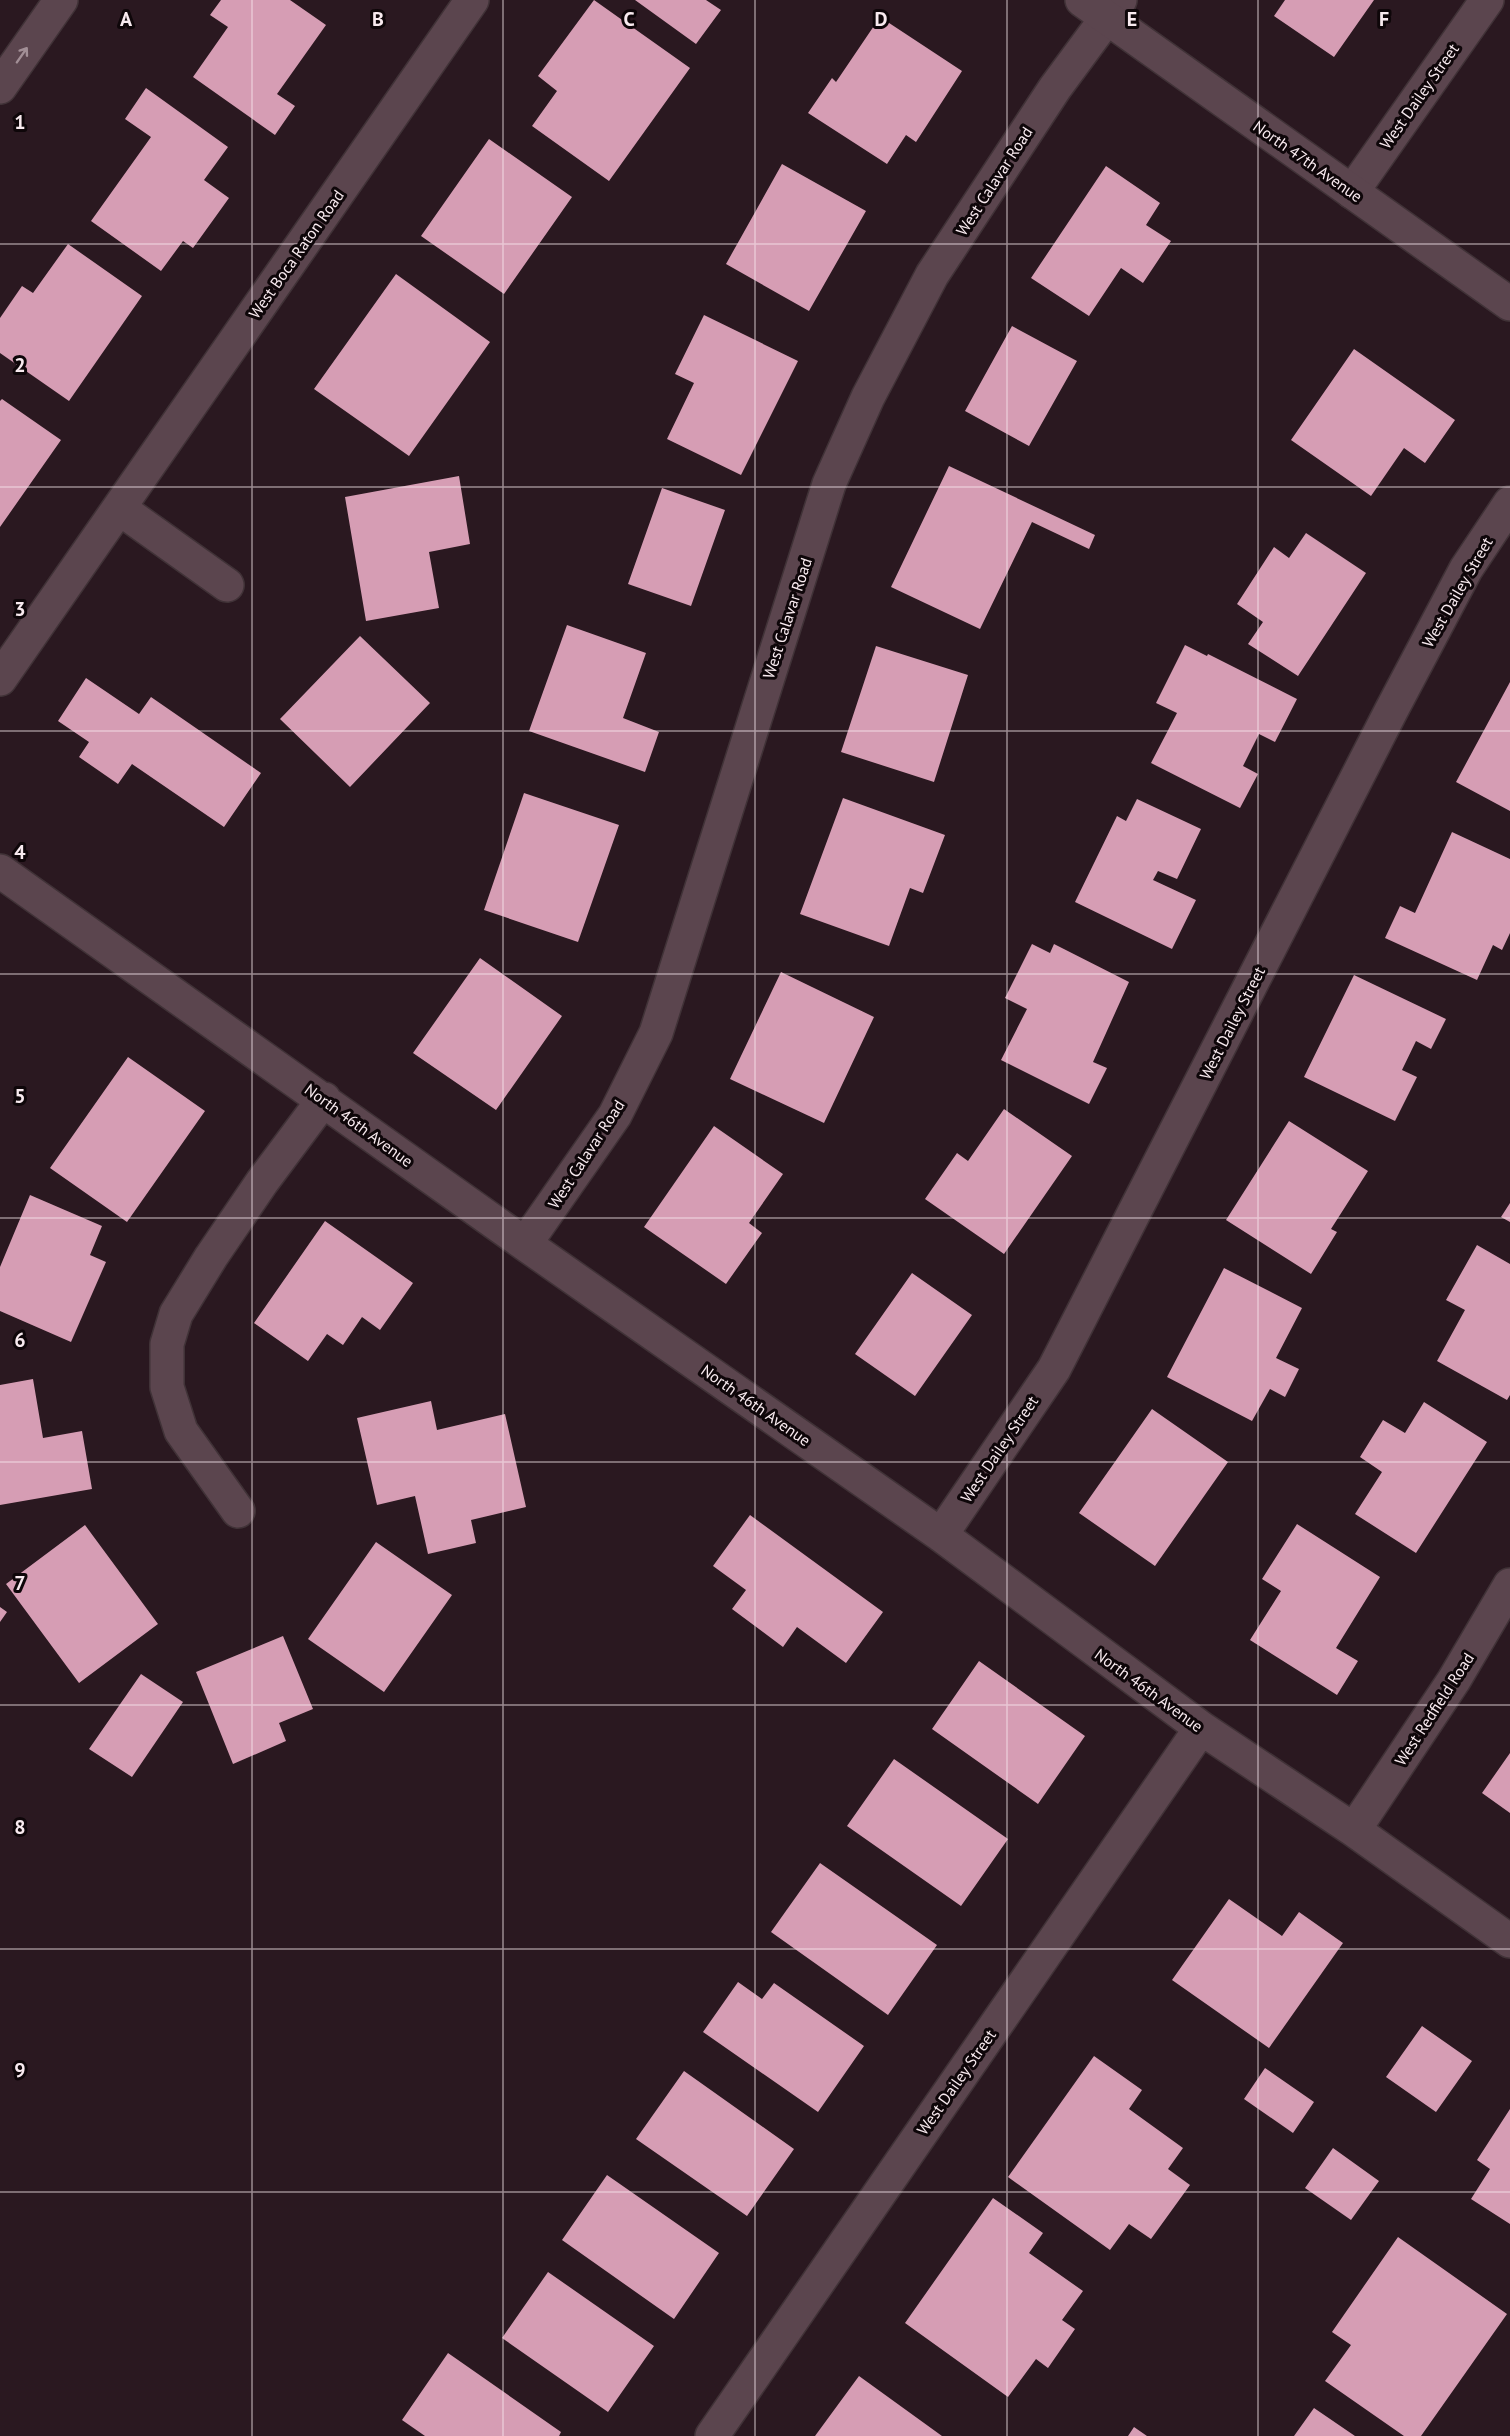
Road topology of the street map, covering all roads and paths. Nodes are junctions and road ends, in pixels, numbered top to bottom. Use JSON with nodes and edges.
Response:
{"nodes":[{"id":1,"x":61,"y":0,"type":"edge"},
{"id":2,"x":472,"y":0,"type":"edge"},
{"id":3,"x":1487,"y":0,"type":"edge"},
{"id":4,"x":1103,"y":6,"type":"edge"},
{"id":5,"x":0,"y":87,"type":"edge"},
{"id":6,"x":1352,"y":192,"type":"junction"},
{"id":7,"x":1510,"y":304,"type":"edge"},
{"id":8,"x":1510,"y":503,"type":"edge"},
{"id":9,"x":119,"y":508,"type":"junction"},
{"id":10,"x":227,"y":585,"type":"dead end"},
{"id":11,"x":0,"y":679,"type":"edge"},
{"id":12,"x":0,"y":871,"type":"edge"},
{"id":13,"x":324,"y":1099,"type":"junction"},
{"id":14,"x":525,"y":1244,"type":"junction"},
{"id":15,"x":238,"y":1511,"type":"dead end"},
{"id":16,"x":941,"y":1535,"type":"junction"},
{"id":17,"x":1510,"y":1586,"type":"edge"},
{"id":18,"x":1201,"y":1728,"type":"junction"},
{"id":19,"x":1354,"y":1830,"type":"junction"},
{"id":20,"x":1510,"y":1941,"type":"edge"},
{"id":21,"x":712,"y":2436,"type":"edge"}],
"edges":[{"from":5,"to":1,"type":"street","one_way":true},
{"from":2,"to":9,"type":"street","name":"West Boca Raton Road"},
{"from":3,"to":6,"type":"street","name":"West Dailey Street"},
{"from":4,"to":6,"type":"street","name":"North 47th Avenue"},
{"from":4,"to":14,"type":"street","name":"West Calavar Road"},
{"from":6,"to":7,"type":"street","name":"North 47th Avenue"},
{"from":8,"to":16,"type":"street","name":"West Dailey Street"},
{"from":9,"to":10,"type":"street"},
{"from":9,"to":11,"type":"street","name":"West Boca Raton Road"},
{"from":12,"to":13,"type":"street","name":"North 46th Avenue"},
{"from":13,"to":14,"type":"street","name":"North 46th Avenue"},
{"from":13,"to":15,"type":"street"},
{"from":14,"to":16,"type":"street","name":"North 46th Avenue"},
{"from":16,"to":18,"type":"street","name":"North 46th Avenue"},
{"from":17,"to":19,"type":"street","name":"West Redfield Road"},
{"from":18,"to":19,"type":"street","name":"North 46th Avenue"},
{"from":18,"to":21,"type":"street","name":"West Dailey Street"},
{"from":19,"to":20,"type":"street","name":"North 46th Avenue"}]}
